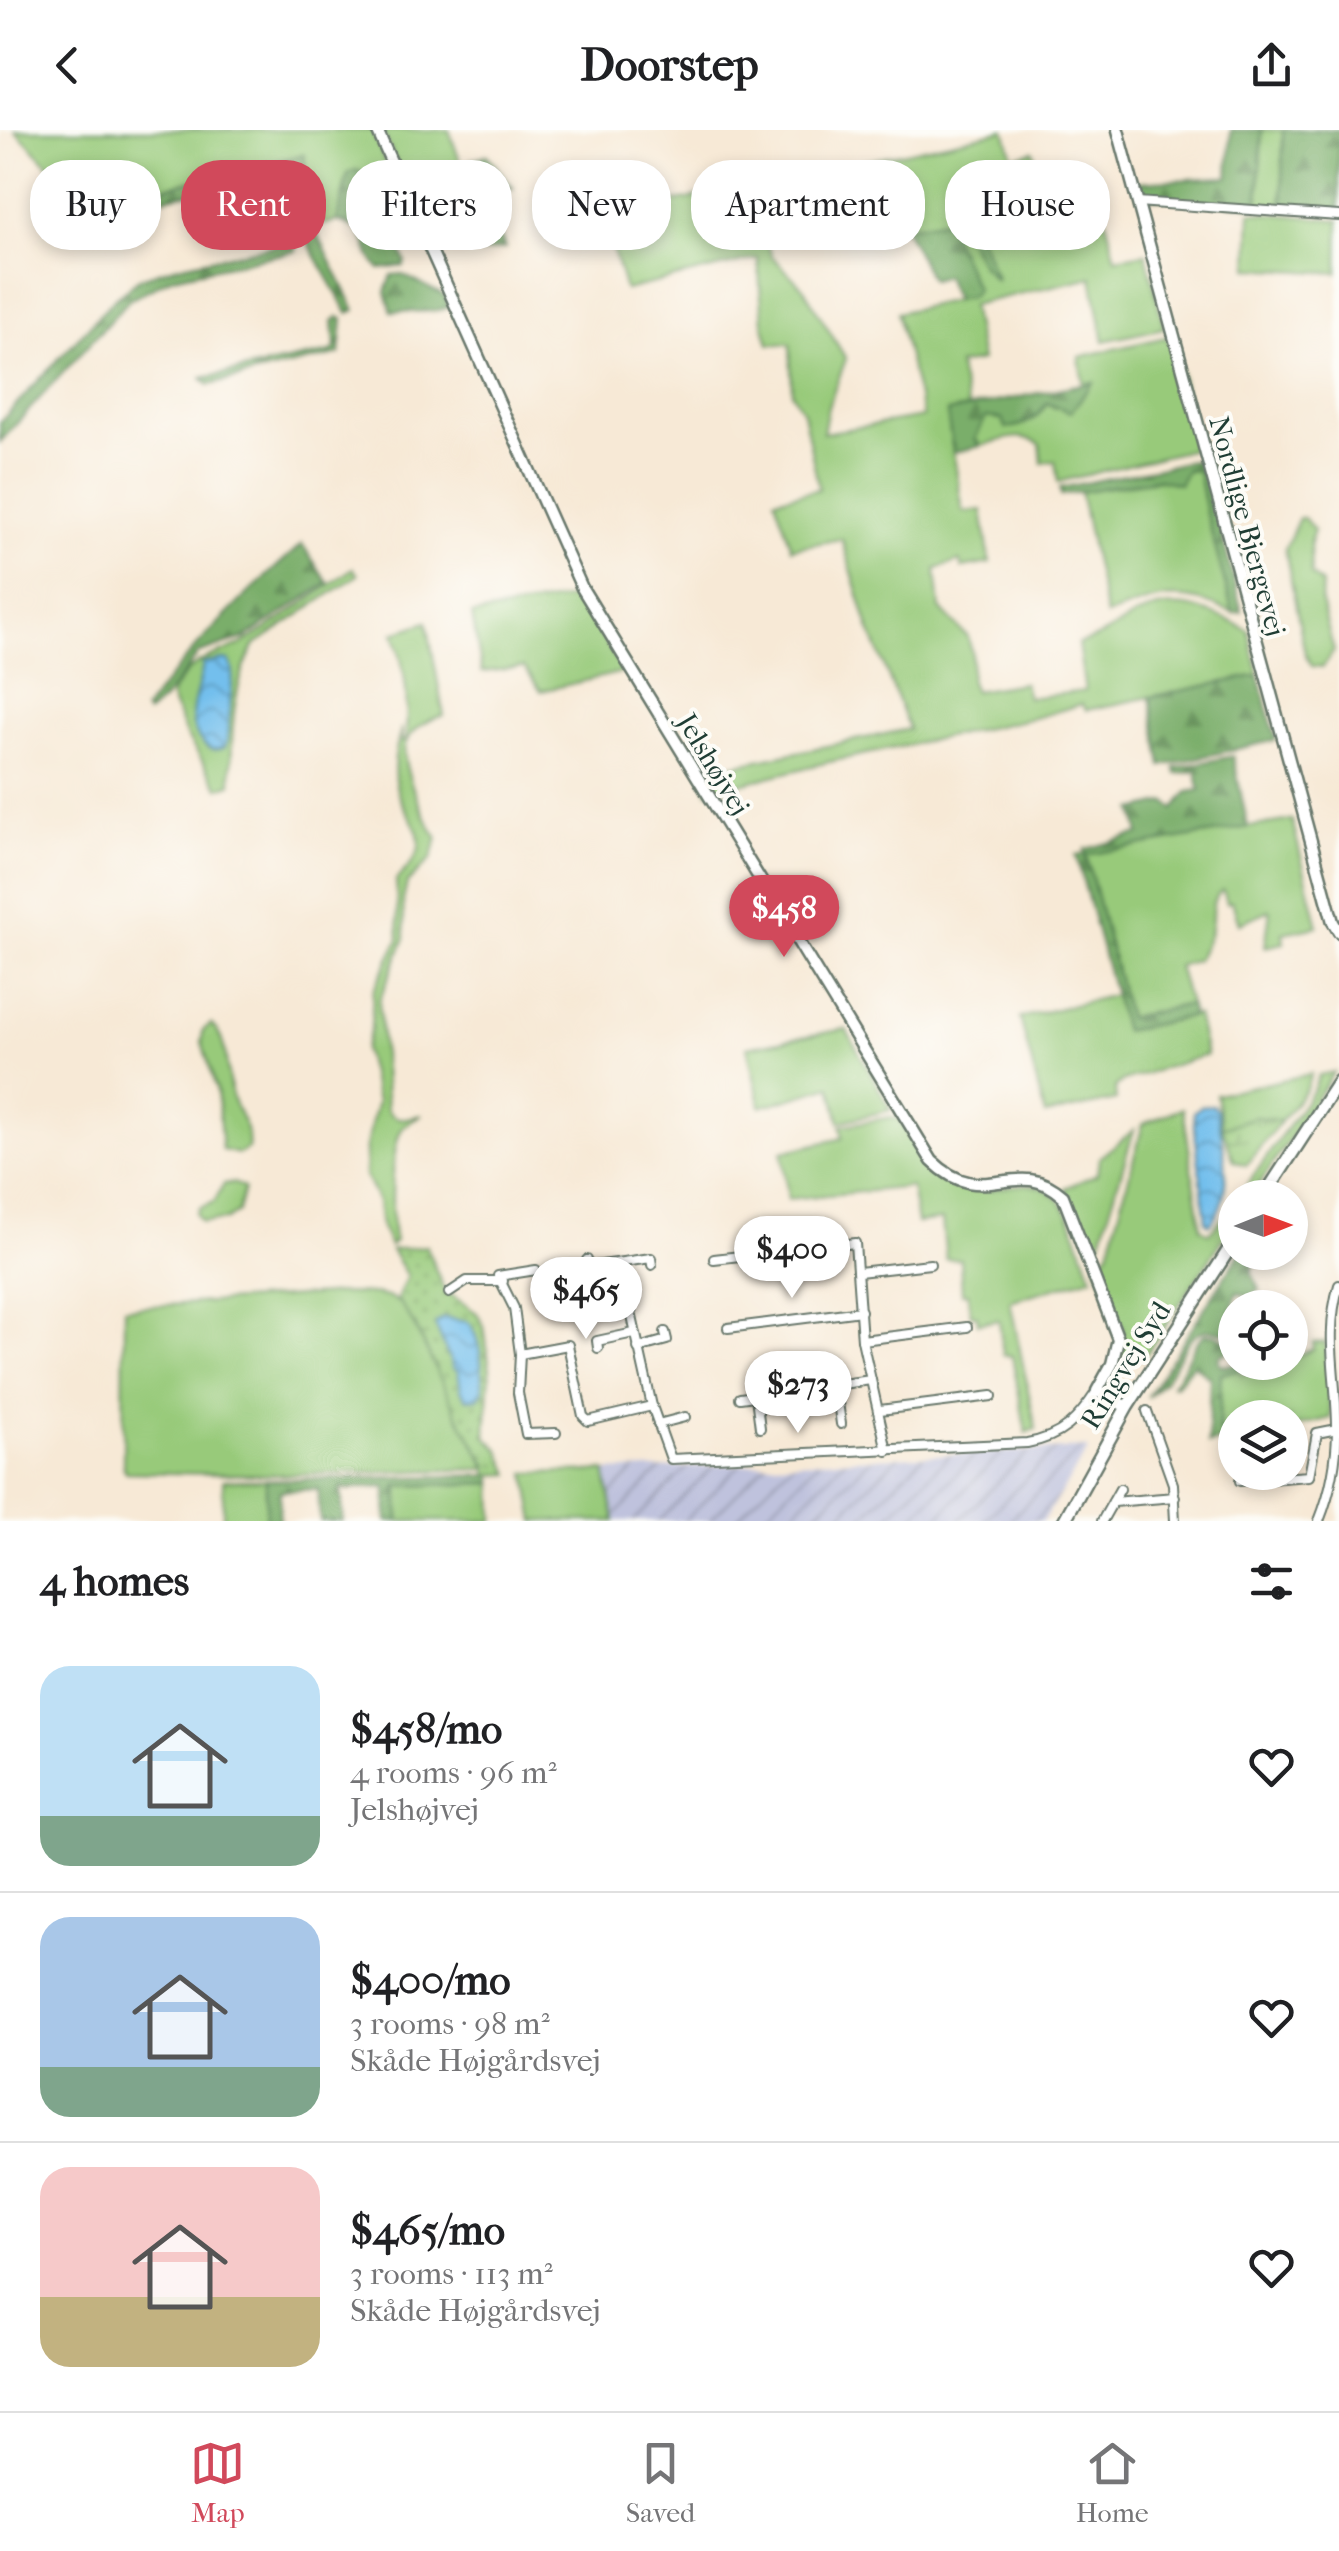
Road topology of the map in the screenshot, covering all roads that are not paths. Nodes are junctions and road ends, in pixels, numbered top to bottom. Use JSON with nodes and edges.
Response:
{"nodes":[{"id":1,"x":376,"y":130,"type":"edge"},
{"id":2,"x":1118,"y":130,"type":"edge"},
{"id":3,"x":1137,"y":202,"type":"junction"},
{"id":4,"x":1339,"y":216,"type":"edge"},
{"id":5,"x":1339,"y":932,"type":"edge"},
{"id":6,"x":1339,"y":1082,"type":"edge"},
{"id":7,"x":1276,"y":1180,"type":"edge"},
{"id":8,"x":714,"y":1259,"type":"dead end"},
{"id":9,"x":587,"y":1260,"type":"dead end"},
{"id":10,"x":620,"y":1263,"type":"junction"},
{"id":11,"x":930,"y":1264,"type":"dead end"},
{"id":12,"x":652,"y":1265,"type":"dead end"},
{"id":13,"x":1218,"y":1266,"type":"edge"},
{"id":14,"x":536,"y":1270,"type":"dead end"},
{"id":15,"x":859,"y":1272,"type":"junction"},
{"id":16,"x":503,"y":1281,"type":"junction"},
{"id":17,"x":1339,"y":1285,"type":"edge"},
{"id":18,"x":449,"y":1292,"type":"dead end"},
{"id":19,"x":861,"y":1311,"type":"junction"},
{"id":20,"x":967,"y":1327,"type":"dead end"},
{"id":21,"x":728,"y":1328,"type":"dead end"},
{"id":22,"x":665,"y":1332,"type":"dead end"},
{"id":23,"x":634,"y":1333,"type":"junction"},
{"id":24,"x":862,"y":1340,"type":"junction"},
{"id":25,"x":598,"y":1348,"type":"dead end"},
{"id":26,"x":638,"y":1348,"type":"junction"},
{"id":27,"x":520,"y":1354,"type":"junction"},
{"id":28,"x":872,"y":1380,"type":"junction"},
{"id":29,"x":836,"y":1387,"type":"junction"},
{"id":30,"x":1098,"y":1391,"type":"junction"},
{"id":31,"x":756,"y":1396,"type":"junction"},
{"id":32,"x":992,"y":1396,"type":"dead end"},
{"id":33,"x":740,"y":1398,"type":"dead end"},
{"id":34,"x":652,"y":1406,"type":"junction"},
{"id":35,"x":1127,"y":1408,"type":"junction"},
{"id":36,"x":880,"y":1410,"type":"junction"},
{"id":37,"x":1148,"y":1411,"type":"dead end"},
{"id":38,"x":1338,"y":1415,"type":"edge"},
{"id":39,"x":684,"y":1416,"type":"dead end"},
{"id":40,"x":658,"y":1424,"type":"junction"},
{"id":41,"x":840,"y":1424,"type":"dead end"},
{"id":42,"x":760,"y":1428,"type":"dead end"},
{"id":43,"x":1337,"y":1428,"type":"edge"},
{"id":44,"x":556,"y":1434,"type":"dead end"},
{"id":45,"x":887,"y":1450,"type":"junction"},
{"id":46,"x":1308,"y":1476,"type":"edge"},
{"id":47,"x":1120,"y":1489,"type":"dead end"},
{"id":48,"x":1176,"y":1496,"type":"junction"},
{"id":49,"x":1112,"y":1502,"type":"junction"},
{"id":50,"x":1064,"y":1521,"type":"edge"},
{"id":51,"x":1102,"y":1521,"type":"edge"},
{"id":52,"x":1175,"y":1521,"type":"edge"},
{"id":53,"x":1319,"y":1521,"type":"edge"}],
"edges":[{"from":1,"to":30,"type":"street","name":"Jelshøjvej"},
{"from":2,"to":3,"type":"street","name":"Nordlige Bjergevej"},
{"from":3,"to":4,"type":"street"},
{"from":3,"to":5,"type":"street","name":"Nordlige Bjergevej"},
{"from":6,"to":7,"type":"main road"},
{"from":8,"to":15,"type":"street"},
{"from":9,"to":10,"type":"street"},
{"from":10,"to":12,"type":"street"},
{"from":10,"to":23,"type":"street"},
{"from":11,"to":15,"type":"street"},
{"from":13,"to":35,"type":"main road","name":"Ringvej Syd"},
{"from":14,"to":16,"type":"street"},
{"from":15,"to":19,"type":"street"},
{"from":16,"to":18,"type":"street"},
{"from":16,"to":27,"type":"street"},
{"from":17,"to":38,"type":"street"},
{"from":19,"to":21,"type":"street"},
{"from":19,"to":24,"type":"street"},
{"from":20,"to":24,"type":"street"},
{"from":22,"to":26,"type":"street"},
{"from":23,"to":25,"type":"street"},
{"from":23,"to":26,"type":"street"},
{"from":24,"to":28,"type":"street"},
{"from":26,"to":34,"type":"street"},
{"from":27,"to":34,"type":"street"},
{"from":27,"to":44,"type":"street"},
{"from":28,"to":29,"type":"street"},
{"from":28,"to":36,"type":"street"},
{"from":29,"to":31,"type":"street"},
{"from":29,"to":41,"type":"street"},
{"from":30,"to":35,"type":"street"},
{"from":30,"to":45,"type":"street"},
{"from":31,"to":33,"type":"street"},
{"from":31,"to":42,"type":"street"},
{"from":32,"to":36,"type":"street"},
{"from":34,"to":40,"type":"street"},
{"from":35,"to":50,"type":"main road","name":"Ringvej Syd"},
{"from":36,"to":45,"type":"street"},
{"from":37,"to":48,"type":"street"},
{"from":38,"to":43,"type":"street"},
{"from":39,"to":40,"type":"street"},
{"from":40,"to":45,"type":"street"},
{"from":43,"to":46,"type":"street"},
{"from":43,"to":53,"type":"street"},
{"from":47,"to":49,"type":"street"},
{"from":48,"to":49,"type":"street"},
{"from":48,"to":52,"type":"street"},
{"from":49,"to":51,"type":"street"}]}
